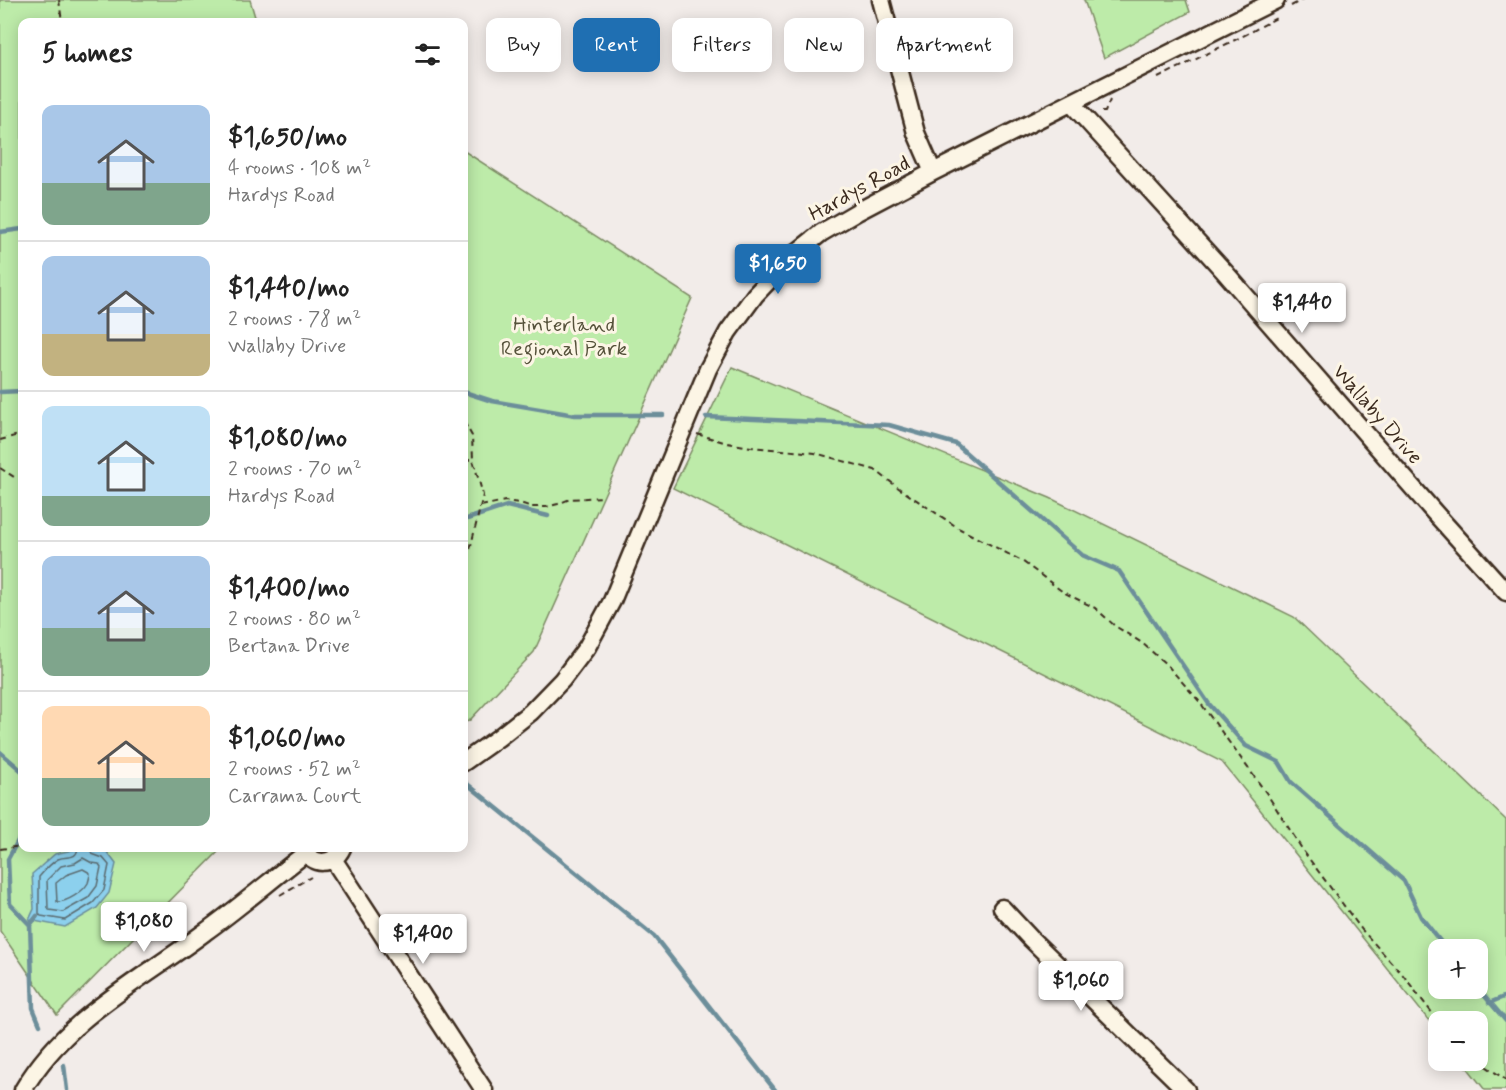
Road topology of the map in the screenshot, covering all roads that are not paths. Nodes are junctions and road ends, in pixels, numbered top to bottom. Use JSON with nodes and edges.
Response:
{"nodes":[{"id":1,"x":880,"y":0,"type":"edge"},
{"id":2,"x":1276,"y":0,"type":"edge"},
{"id":3,"x":1072,"y":104,"type":"junction"},
{"id":4,"x":933,"y":172,"type":"junction"},
{"id":5,"x":1506,"y":592,"type":"edge"},
{"id":6,"x":468,"y":759,"type":"edge"},
{"id":7,"x":303,"y":852,"type":"edge"},
{"id":8,"x":306,"y":852,"type":"edge"},
{"id":9,"x":338,"y":854,"type":"edge"},
{"id":10,"x":1002,"y":909,"type":"dead end"},
{"id":11,"x":23,"y":1090,"type":"edge"},
{"id":12,"x":484,"y":1090,"type":"edge"},
{"id":13,"x":1186,"y":1090,"type":"edge"}],
"edges":[{"from":1,"to":4,"type":"street"},
{"from":2,"to":3,"type":"street","name":"Hardys Road"},
{"from":3,"to":4,"type":"street","name":"Hardys Road"},
{"from":3,"to":5,"type":"street","name":"Wallaby Drive"},
{"from":4,"to":6,"type":"street","name":"Hardys Road"},
{"from":7,"to":11,"type":"street"},
{"from":8,"to":9,"type":"street"},
{"from":9,"to":12,"type":"street"},
{"from":10,"to":13,"type":"street"}]}
